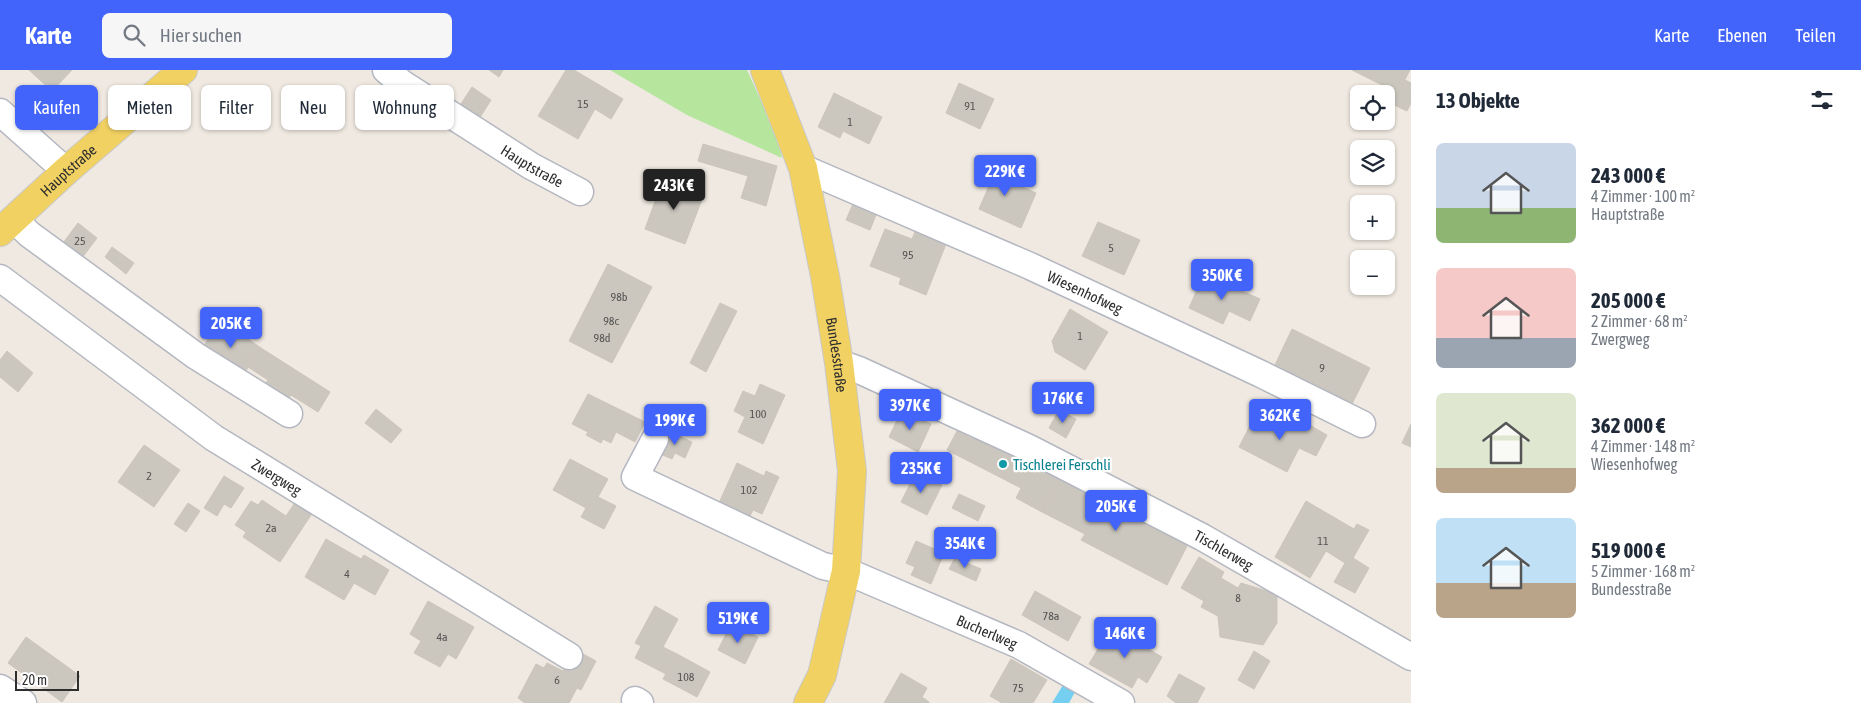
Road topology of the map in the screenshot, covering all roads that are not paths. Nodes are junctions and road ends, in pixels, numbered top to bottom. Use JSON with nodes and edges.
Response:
{"nodes":[{"id":1,"x":183,"y":70,"type":"edge"},
{"id":2,"x":386,"y":70,"type":"edge"},
{"id":3,"x":765,"y":70,"type":"edge"},
{"id":4,"x":0,"y":112,"type":"edge"},
{"id":5,"x":803,"y":168,"type":"junction"},
{"id":6,"x":66,"y":171,"type":"junction"},
{"id":7,"x":580,"y":192,"type":"dead end"},
{"id":8,"x":7,"y":225,"type":"edge"},
{"id":9,"x":0,"y":278,"type":"edge"},
{"id":10,"x":839,"y":363,"type":"junction"},
{"id":11,"x":289,"y":414,"type":"dead end"},
{"id":12,"x":1362,"y":424,"type":"dead end"},
{"id":13,"x":654,"y":439,"type":"dead end"},
{"id":14,"x":846,"y":571,"type":"junction"},
{"id":15,"x":569,"y":656,"type":"dead end"},
{"id":16,"x":1411,"y":657,"type":"edge"},
{"id":17,"x":0,"y":688,"type":"edge"},
{"id":18,"x":22,"y":703,"type":"edge"},
{"id":19,"x":808,"y":703,"type":"edge"},
{"id":20,"x":1121,"y":703,"type":"edge"}],
"edges":[{"from":1,"to":6,"type":"main road","name":"Hauptstraße"},
{"from":2,"to":7,"type":"street","name":"Hauptstraße"},
{"from":3,"to":5,"type":"main road","name":"Bundesstraße"},
{"from":4,"to":6,"type":"street"},
{"from":5,"to":10,"type":"main road","name":"Bundesstraße"},
{"from":5,"to":12,"type":"street","name":"Wiesenhofweg"},
{"from":6,"to":8,"type":"main road","name":"Hauptstraße"},
{"from":8,"to":11,"type":"street"},
{"from":9,"to":15,"type":"street","name":"Zwergweg"},
{"from":10,"to":14,"type":"main road","name":"Bundesstraße"},
{"from":10,"to":16,"type":"street","name":"Tischlerweg"},
{"from":13,"to":14,"type":"street","name":"Bucherlweg"},
{"from":14,"to":19,"type":"main road","name":"Bundesstraße"},
{"from":14,"to":20,"type":"street","name":"Bucherlweg"},
{"from":17,"to":18,"type":"street"}]}
